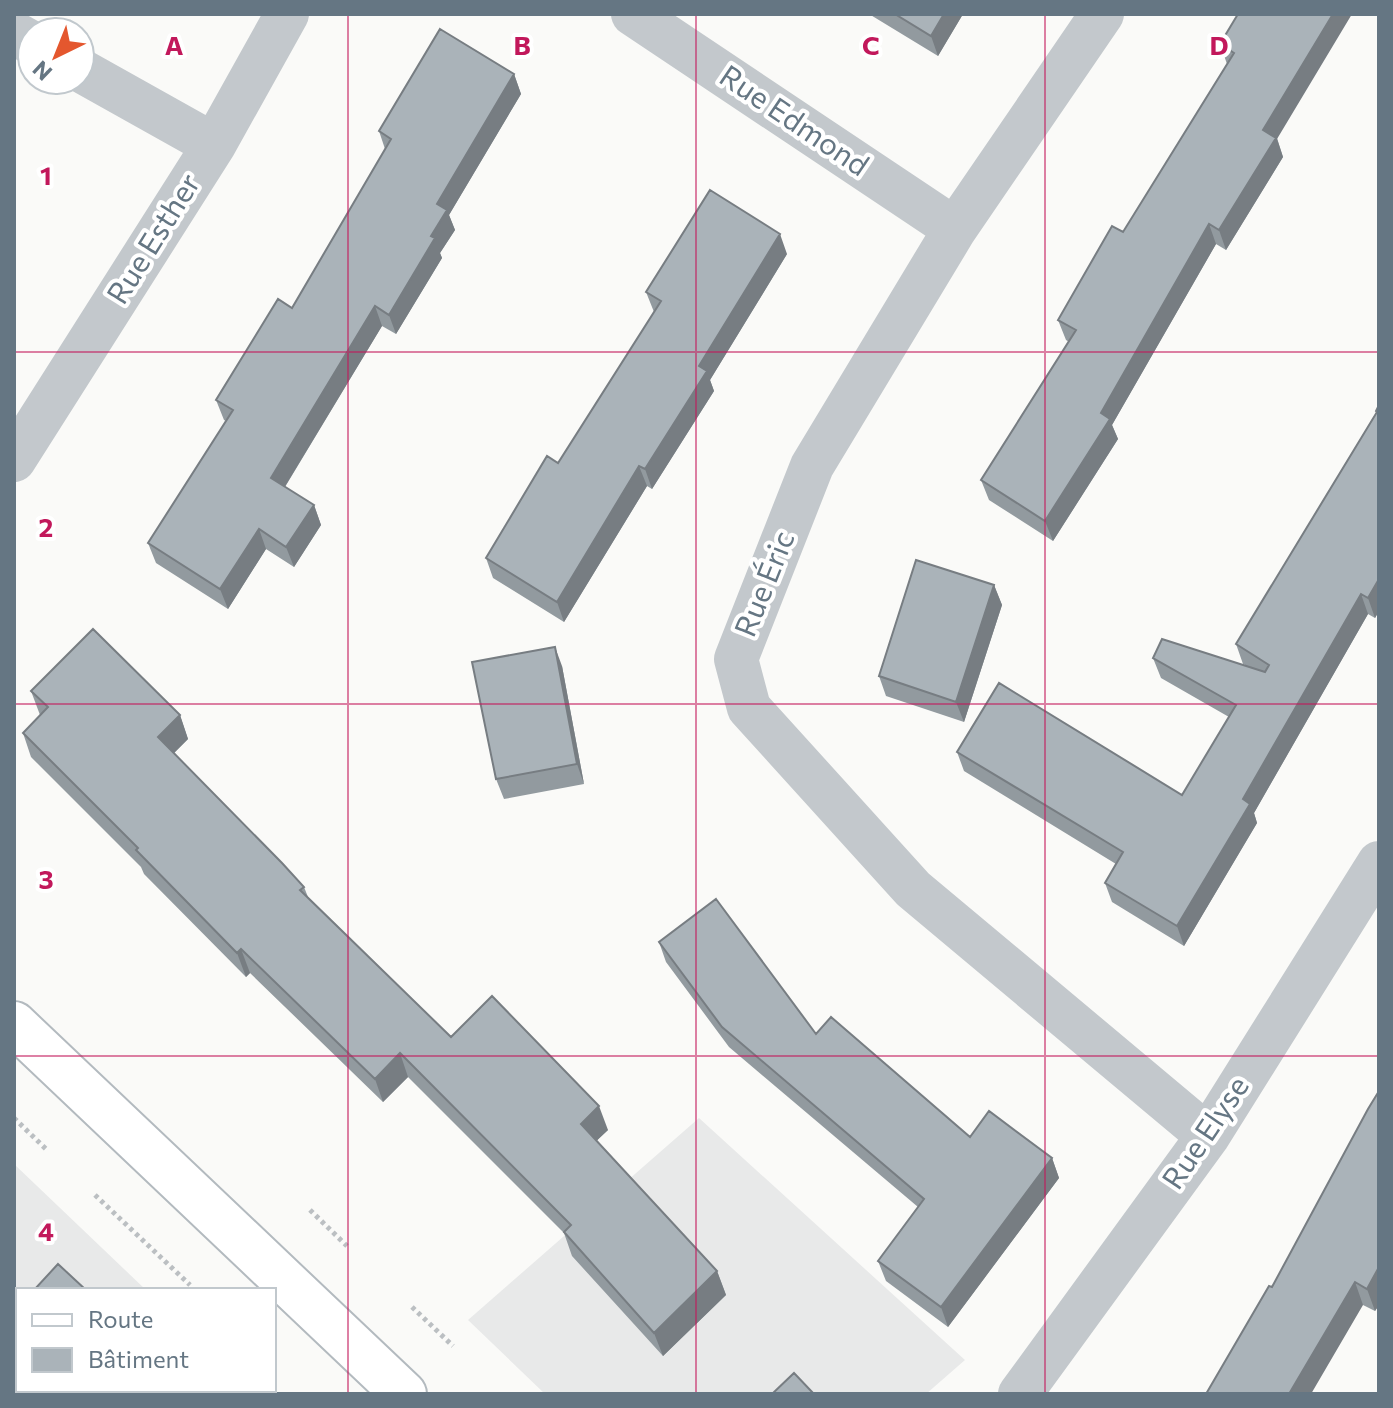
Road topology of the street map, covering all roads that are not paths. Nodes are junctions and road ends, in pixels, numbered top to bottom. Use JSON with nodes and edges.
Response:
{"nodes":[{"id":1,"x":287,"y":14,"type":"edge"},
{"id":2,"x":633,"y":14,"type":"edge"},
{"id":3,"x":1102,"y":14,"type":"edge"},
{"id":4,"x":96,"y":79,"type":"edge"},
{"id":5,"x":214,"y":145,"type":"junction"},
{"id":6,"x":955,"y":229,"type":"junction"},
{"id":7,"x":14,"y":460,"type":"edge"},
{"id":8,"x":1379,"y":863,"type":"edge"},
{"id":9,"x":14,"y":1024,"type":"edge"},
{"id":10,"x":1208,"y":1136,"type":"junction"},
{"id":11,"x":404,"y":1394,"type":"edge"},
{"id":12,"x":1020,"y":1394,"type":"edge"}],
"edges":[{"from":1,"to":5,"type":"street","name":"Rue Esther"},
{"from":2,"to":6,"type":"street","name":"Rue Edmond"},
{"from":3,"to":6,"type":"street","name":"Rue Éric"},
{"from":4,"to":5,"type":"street"},
{"from":5,"to":7,"type":"street","name":"Rue Esther"},
{"from":6,"to":10,"type":"street","name":"Rue Éric"},
{"from":8,"to":10,"type":"street","name":"Rue Elyse"},
{"from":9,"to":11,"type":"main road"},
{"from":10,"to":12,"type":"street","name":"Rue Elyse"}]}
